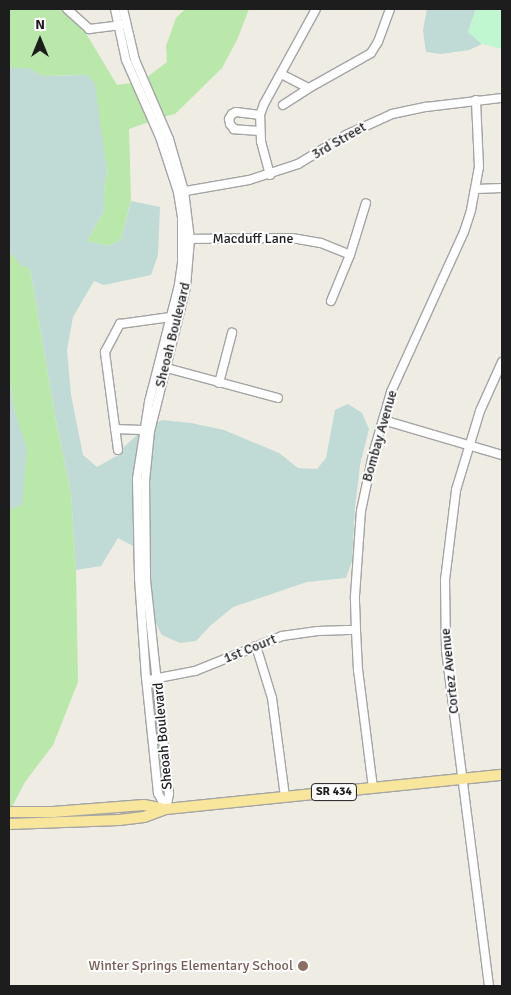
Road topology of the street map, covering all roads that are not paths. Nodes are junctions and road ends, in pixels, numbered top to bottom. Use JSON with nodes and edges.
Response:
{"nodes":[{"id":1,"x":67,"y":9,"type":"edge"},
{"id":2,"x":114,"y":9,"type":"edge"},
{"id":3,"x":124,"y":9,"type":"edge"},
{"id":4,"x":316,"y":9,"type":"edge"},
{"id":5,"x":390,"y":9,"type":"edge"},
{"id":6,"x":122,"y":25,"type":"junction"},
{"id":7,"x":281,"y":74,"type":"junction"},
{"id":8,"x":309,"y":88,"type":"junction"},
{"id":9,"x":502,"y":98,"type":"edge"},
{"id":10,"x":476,"y":100,"type":"junction"},
{"id":11,"x":283,"y":105,"type":"dead end"},
{"id":12,"x":260,"y":115,"type":"junction"},
{"id":13,"x":260,"y":131,"type":"junction"},
{"id":14,"x":270,"y":175,"type":"junction"},
{"id":15,"x":502,"y":188,"type":"edge"},
{"id":16,"x":476,"y":189,"type":"junction"},
{"id":17,"x":181,"y":192,"type":"junction"},
{"id":18,"x":366,"y":203,"type":"dead end"},
{"id":19,"x":187,"y":239,"type":"junction"},
{"id":20,"x":350,"y":255,"type":"junction"},
{"id":21,"x":331,"y":301,"type":"dead end"},
{"id":22,"x":171,"y":318,"type":"junction"},
{"id":23,"x":232,"y":333,"type":"dead end"},
{"id":24,"x":502,"y":362,"type":"edge"},
{"id":25,"x":162,"y":367,"type":"junction"},
{"id":26,"x":218,"y":383,"type":"junction"},
{"id":27,"x":278,"y":398,"type":"dead end"},
{"id":28,"x":383,"y":420,"type":"junction"},
{"id":29,"x":115,"y":429,"type":"junction"},
{"id":30,"x":147,"y":430,"type":"junction"},
{"id":31,"x":469,"y":445,"type":"junction"},
{"id":32,"x":118,"y":450,"type":"dead end"},
{"id":33,"x":502,"y":455,"type":"edge"},
{"id":34,"x":356,"y":630,"type":"junction"},
{"id":35,"x":256,"y":646,"type":"junction"},
{"id":36,"x":157,"y":678,"type":"junction"},
{"id":37,"x":146,"y":679,"type":"junction"},
{"id":38,"x":502,"y":775,"type":"edge"},
{"id":39,"x":462,"y":779,"type":"junction"},
{"id":40,"x":373,"y":788,"type":"junction"},
{"id":41,"x":284,"y":797,"type":"junction"},
{"id":42,"x":166,"y":810,"type":"junction"},
{"id":43,"x":9,"y":812,"type":"edge"},
{"id":44,"x":9,"y":824,"type":"edge"},
{"id":45,"x":489,"y":986,"type":"edge"}],
"edges":[{"from":1,"to":6,"type":"street"},
{"from":2,"to":6,"type":"street","name":"Sheoah Boulevard"},
{"from":3,"to":6,"type":"street","name":"Sheoah Boulevard"},
{"from":4,"to":7,"type":"street"},
{"from":5,"to":8,"type":"street"},
{"from":6,"to":17,"type":"street","name":"Sheoah Boulevard"},
{"from":7,"to":8,"type":"street"},
{"from":7,"to":12,"type":"street"},
{"from":8,"to":11,"type":"street"},
{"from":9,"to":10,"type":"street","name":"3rd Street"},
{"from":10,"to":14,"type":"street","name":"3rd Street"},
{"from":10,"to":16,"type":"street","name":"Bombay Avenue"},
{"from":12,"to":13,"type":"street"},
{"from":12,"to":13,"type":"street"},
{"from":13,"to":14,"type":"street"},
{"from":14,"to":17,"type":"street","name":"3rd Street"},
{"from":15,"to":16,"type":"street"},
{"from":16,"to":28,"type":"street","name":"Bombay Avenue"},
{"from":17,"to":19,"type":"street","name":"Sheoah Boulevard"},
{"from":18,"to":20,"type":"street"},
{"from":19,"to":20,"type":"street","name":"Macduff Lane"},
{"from":19,"to":22,"type":"street","name":"Sheoah Boulevard"},
{"from":19,"to":25,"type":"street","name":"Sheoah Boulevard"},
{"from":20,"to":21,"type":"street"},
{"from":22,"to":25,"type":"street","name":"Sheoah Boulevard"},
{"from":22,"to":29,"type":"street"},
{"from":23,"to":26,"type":"street"},
{"from":24,"to":31,"type":"street","name":"Cortez Avenue"},
{"from":25,"to":26,"type":"street"},
{"from":25,"to":30,"type":"street","name":"Sheoah Boulevard"},
{"from":26,"to":27,"type":"street"},
{"from":28,"to":31,"type":"street"},
{"from":28,"to":34,"type":"street","name":"Bombay Avenue"},
{"from":29,"to":30,"type":"street"},
{"from":29,"to":32,"type":"street"},
{"from":30,"to":36,"type":"street","name":"Sheoah Boulevard"},
{"from":30,"to":37,"type":"street","name":"Sheoah Boulevard"},
{"from":31,"to":33,"type":"street"},
{"from":31,"to":39,"type":"street","name":"Cortez Avenue"},
{"from":34,"to":35,"type":"street","name":"1st Court"},
{"from":34,"to":40,"type":"street","name":"Bombay Avenue"},
{"from":35,"to":36,"type":"street","name":"1st Court"},
{"from":35,"to":41,"type":"street"},
{"from":36,"to":37,"type":"street","name":"1st Court"},
{"from":36,"to":42,"type":"street","name":"Sheoah Boulevard"},
{"from":37,"to":42,"type":"street","name":"Sheoah Boulevard"},
{"from":38,"to":39,"type":"main road","number":"SR 434"},
{"from":39,"to":40,"type":"main road","number":"SR 434"},
{"from":39,"to":45,"type":"street","name":"Cortez Avenue"},
{"from":40,"to":41,"type":"main road","number":"SR 434"},
{"from":41,"to":42,"type":"main road","number":"SR 434"},
{"from":42,"to":43,"type":"main road","number":"SR 434"},
{"from":42,"to":44,"type":"main road","number":"SR 434"}]}
